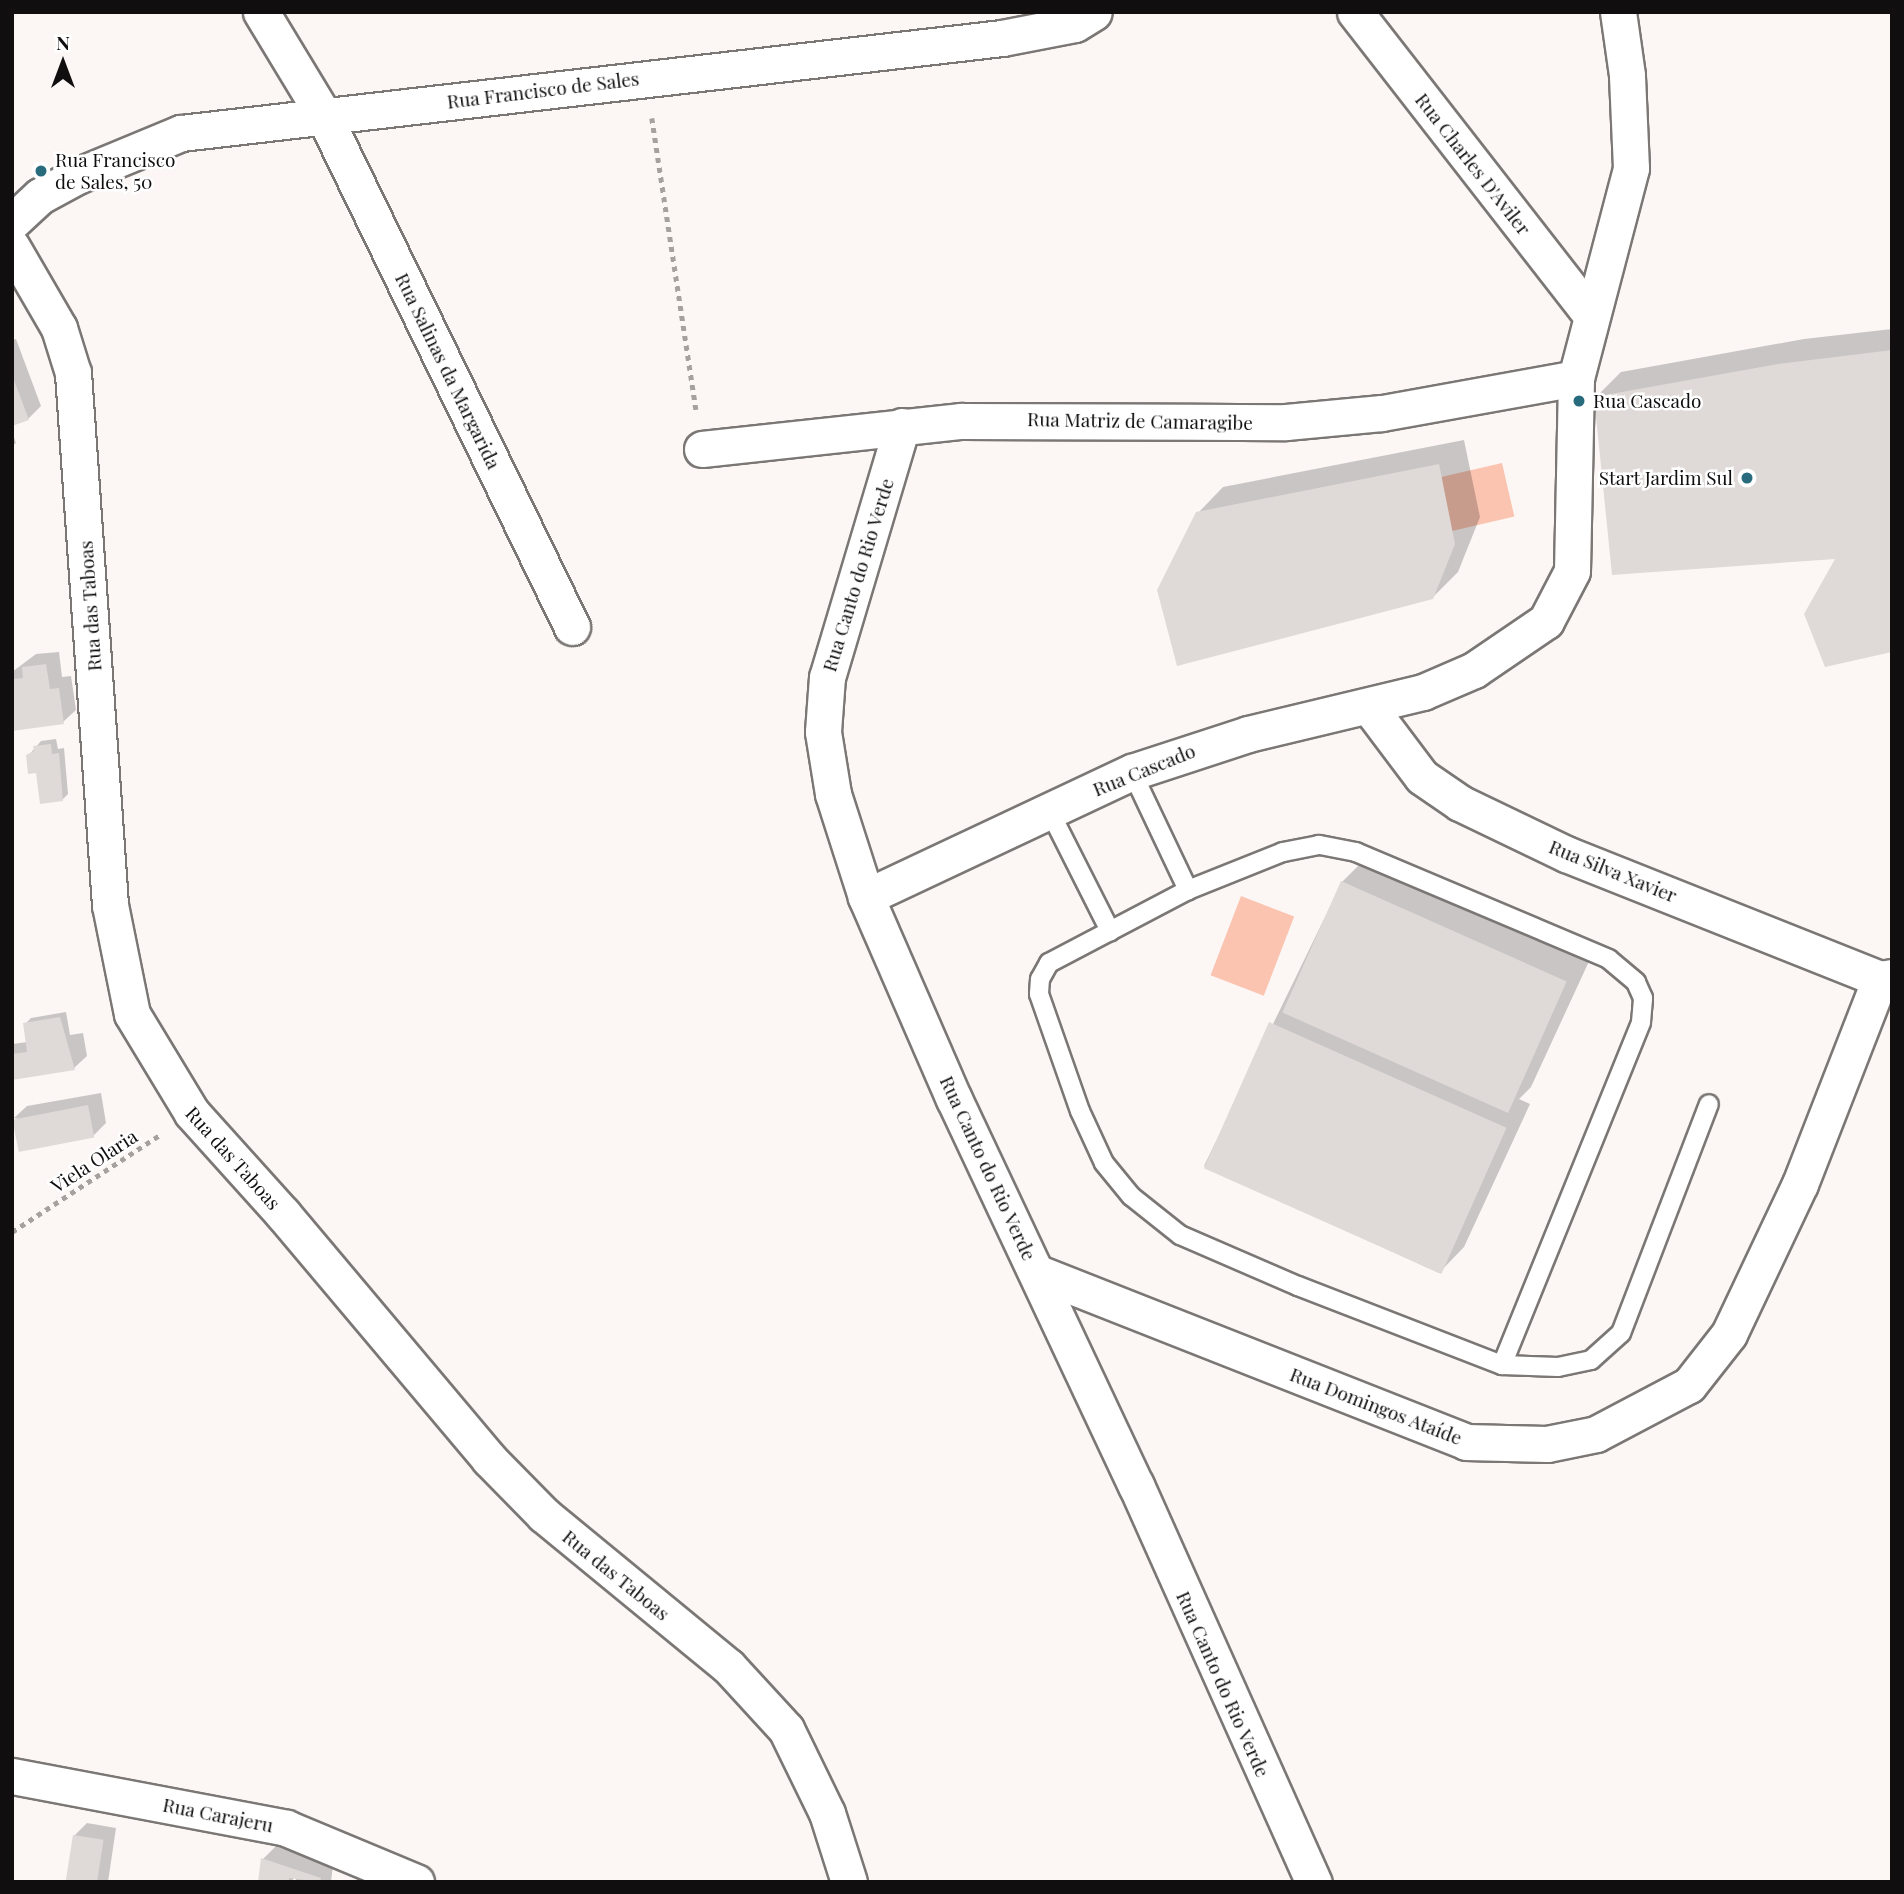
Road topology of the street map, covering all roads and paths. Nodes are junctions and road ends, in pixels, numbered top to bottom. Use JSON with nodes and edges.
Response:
{"nodes":[{"id":1,"x":261,"y":12,"type":"edge"},
{"id":2,"x":1094,"y":12,"type":"edge"},
{"id":3,"x":1355,"y":12,"type":"edge"},
{"id":4,"x":1618,"y":12,"type":"edge"},
{"id":5,"x":646,"y":78,"type":"junction"},
{"id":6,"x":324,"y":116,"type":"junction"},
{"id":7,"x":12,"y":222,"type":"edge"},
{"id":8,"x":12,"y":247,"type":"edge"},
{"id":9,"x":1591,"y":315,"type":"junction"},
{"id":10,"x":1576,"y":377,"type":"junction"},
{"id":11,"x":902,"y":426,"type":"junction"},
{"id":12,"x":702,"y":449,"type":"joint"},
{"id":13,"x":572,"y":626,"type":"dead end"},
{"id":14,"x":1370,"y":708,"type":"junction"},
{"id":15,"x":1132,"y":772,"type":"junction"},
{"id":16,"x":1049,"y":810,"type":"junction"},
{"id":17,"x":1188,"y":890,"type":"junction"},
{"id":18,"x":866,"y":897,"type":"junction"},
{"id":19,"x":1110,"y":931,"type":"junction"},
{"id":20,"x":1886,"y":978,"type":"edge"},
{"id":21,"x":1709,"y":1104,"type":"dead end"},
{"id":22,"x":192,"y":1114,"type":"junction"},
{"id":23,"x":12,"y":1231,"type":"edge"},
{"id":24,"x":1038,"y":1273,"type":"junction"},
{"id":25,"x":1502,"y":1365,"type":"junction"},
{"id":26,"x":12,"y":1776,"type":"edge"},
{"id":27,"x":416,"y":1882,"type":"edge"},
{"id":28,"x":849,"y":1882,"type":"edge"},
{"id":29,"x":1314,"y":1882,"type":"edge"}],
"edges":[{"from":1,"to":6,"type":"street","name":"Rua Salinas da Margarida"},
{"from":2,"to":5,"type":"street","name":"Rua Francisco de Sales"},
{"from":3,"to":9,"type":"street","name":"Rua Charles D'Aviler"},
{"from":4,"to":9,"type":"street","name":"Rua Cascado"},
{"from":5,"to":6,"type":"street","name":"Rua Francisco de Sales"},
{"from":5,"to":12,"type":"path"},
{"from":6,"to":7,"type":"street","name":"Rua Francisco de Sales"},
{"from":6,"to":13,"type":"street","name":"Rua Salinas da Margarida"},
{"from":8,"to":22,"type":"street","name":"Rua das Taboas"},
{"from":9,"to":10,"type":"street","name":"Rua Cascado"},
{"from":10,"to":11,"type":"street","name":"Rua Matriz de Camaragibe"},
{"from":10,"to":14,"type":"street","name":"Rua Cascado"},
{"from":11,"to":12,"type":"street","name":"Rua Matriz de Camaragibe"},
{"from":11,"to":18,"type":"street","name":"Rua Canto do Rio Verde"},
{"from":14,"to":15,"type":"street","name":"Rua Cascado"},
{"from":14,"to":20,"type":"street","name":"Rua Silva Xavier"},
{"from":15,"to":16,"type":"street","name":"Rua Cascado"},
{"from":15,"to":17,"type":"lane"},
{"from":16,"to":18,"type":"street","name":"Rua Cascado"},
{"from":16,"to":19,"type":"lane"},
{"from":17,"to":19,"type":"lane"},
{"from":17,"to":25,"type":"lane"},
{"from":18,"to":24,"type":"street","name":"Rua Canto do Rio Verde"},
{"from":19,"to":25,"type":"lane"},
{"from":20,"to":24,"type":"street","name":"Rua Domingos Ataíde"},
{"from":21,"to":25,"type":"lane"},
{"from":22,"to":23,"type":"path","name":"Viela Olaria"},
{"from":22,"to":28,"type":"street","name":"Rua das Taboas"},
{"from":24,"to":29,"type":"street","name":"Rua Canto do Rio Verde"},
{"from":26,"to":27,"type":"street","name":"Rua Carajeru"}]}
